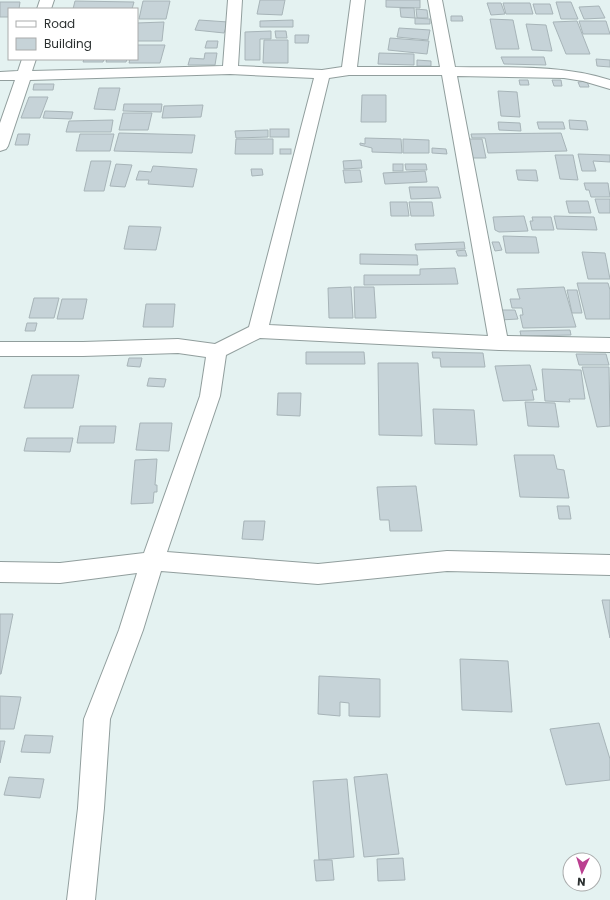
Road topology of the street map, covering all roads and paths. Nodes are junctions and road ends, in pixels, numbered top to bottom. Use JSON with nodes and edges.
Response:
{"nodes":[{"id":1,"x":235,"y":0,"type":"edge"},
{"id":2,"x":358,"y":0,"type":"edge"},
{"id":3,"x":435,"y":0,"type":"edge"},
{"id":4,"x":29,"y":60,"type":"edge"},
{"id":5,"x":230,"y":70,"type":"junction"},
{"id":6,"x":449,"y":71,"type":"junction"},
{"id":7,"x":349,"y":72,"type":"junction"},
{"id":8,"x":322,"y":74,"type":"junction"},
{"id":9,"x":0,"y":76,"type":"edge"},
{"id":10,"x":23,"y":76,"type":"junction"},
{"id":11,"x":610,"y":85,"type":"edge"},
{"id":12,"x":0,"y":146,"type":"edge"},
{"id":13,"x":258,"y":331,"type":"junction"},
{"id":14,"x":499,"y":343,"type":"junction"},
{"id":15,"x":610,"y":345,"type":"edge"},
{"id":16,"x":0,"y":349,"type":"edge"},
{"id":17,"x":217,"y":351,"type":"junction"},
{"id":18,"x":154,"y":561,"type":"junction"},
{"id":19,"x":610,"y":565,"type":"edge"},
{"id":20,"x":0,"y":572,"type":"edge"},
{"id":21,"x":81,"y":900,"type":"edge"}],
"edges":[{"from":1,"to":5,"type":"street"},
{"from":2,"to":7,"type":"street"},
{"from":3,"to":6,"type":"street"},
{"from":4,"to":10,"type":"street"},
{"from":5,"to":8,"type":"street"},
{"from":5,"to":10,"type":"street"},
{"from":6,"to":7,"type":"street"},
{"from":6,"to":11,"type":"street"},
{"from":6,"to":14,"type":"street"},
{"from":7,"to":8,"type":"street"},
{"from":8,"to":13,"type":"street"},
{"from":9,"to":10,"type":"street"},
{"from":10,"to":12,"type":"street"},
{"from":13,"to":14,"type":"street"},
{"from":13,"to":17,"type":"street"},
{"from":14,"to":15,"type":"street"},
{"from":16,"to":17,"type":"street"},
{"from":17,"to":18,"type":"street"},
{"from":18,"to":19,"type":"street"},
{"from":18,"to":20,"type":"street"},
{"from":18,"to":21,"type":"street"}]}
